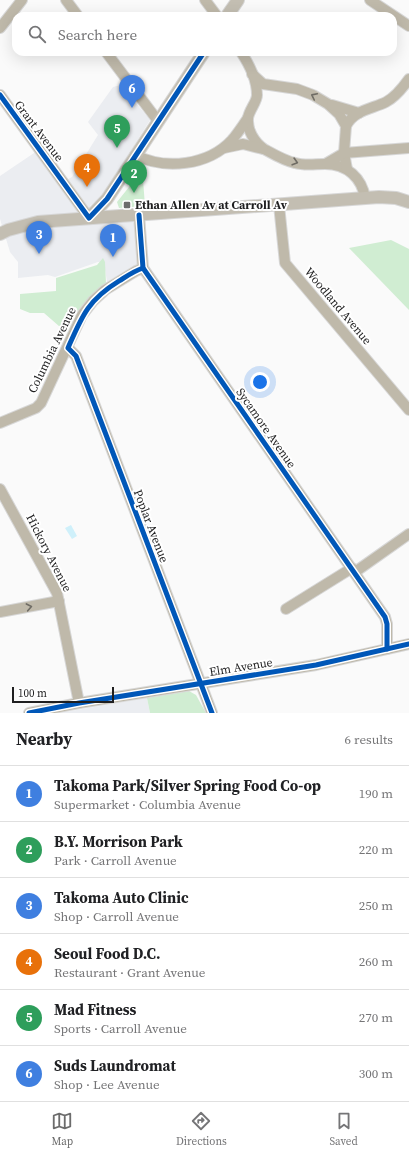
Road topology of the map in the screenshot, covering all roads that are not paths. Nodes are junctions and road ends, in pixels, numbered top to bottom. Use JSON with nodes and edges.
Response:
{"nodes":[{"id":1,"x":22,"y":0,"type":"edge"},
{"id":2,"x":66,"y":0,"type":"edge"},
{"id":3,"x":205,"y":0,"type":"edge"},
{"id":4,"x":238,"y":0,"type":"edge"},
{"id":5,"x":370,"y":0,"type":"edge"},
{"id":6,"x":13,"y":12,"type":"edge"},
{"id":7,"x":75,"y":12,"type":"edge"},
{"id":8,"x":214,"y":12,"type":"edge"},
{"id":9,"x":230,"y":12,"type":"edge"},
{"id":10,"x":388,"y":12,"type":"edge"},
{"id":11,"x":12,"y":13,"type":"edge"},
{"id":12,"x":397,"y":18,"type":"edge"},
{"id":13,"x":409,"y":26,"type":"edge"},
{"id":14,"x":0,"y":28,"type":"edge"},
{"id":15,"x":109,"y":56,"type":"edge"},
{"id":16,"x":201,"y":56,"type":"edge"},
{"id":17,"x":244,"y":56,"type":"edge"},
{"id":18,"x":252,"y":74,"type":"junction"},
{"id":19,"x":409,"y":79,"type":"edge"},
{"id":20,"x":278,"y":87,"type":"junction"},
{"id":21,"x":0,"y":95,"type":"edge"},
{"id":22,"x":257,"y":95,"type":"junction"},
{"id":23,"x":328,"y":104,"type":"junction"},
{"id":24,"x":359,"y":112,"type":"junction"},
{"id":25,"x":248,"y":118,"type":"junction"},
{"id":26,"x":158,"y":121,"type":"junction"},
{"id":27,"x":346,"y":126,"type":"junction"},
{"id":28,"x":409,"y":148,"type":"edge"},
{"id":29,"x":221,"y":149,"type":"junction"},
{"id":30,"x":265,"y":149,"type":"junction"},
{"id":31,"x":344,"y":150,"type":"junction"},
{"id":32,"x":135,"y":155,"type":"junction"},
{"id":33,"x":327,"y":164,"type":"junction"},
{"id":34,"x":347,"y":169,"type":"junction"},
{"id":35,"x":365,"y":198,"type":"junction"},
{"id":36,"x":409,"y":202,"type":"edge"},
{"id":37,"x":279,"y":205,"type":"junction"},
{"id":38,"x":139,"y":215,"type":"junction"},
{"id":39,"x":89,"y":218,"type":"junction"},
{"id":40,"x":0,"y":234,"type":"edge"},
{"id":41,"x":143,"y":268,"type":"junction"},
{"id":42,"x":68,"y":348,"type":"junction"},
{"id":43,"x":409,"y":410,"type":"edge"},
{"id":44,"x":0,"y":423,"type":"edge"},
{"id":45,"x":0,"y":489,"type":"edge"},
{"id":46,"x":409,"y":534,"type":"edge"},
{"id":47,"x":353,"y":570,"type":"junction"},
{"id":48,"x":59,"y":601,"type":"junction"},
{"id":49,"x":286,"y":609,"type":"dead end"},
{"id":50,"x":0,"y":612,"type":"edge"},
{"id":51,"x":409,"y":644,"type":"edge"},
{"id":52,"x":387,"y":649,"type":"junction"},
{"id":53,"x":200,"y":684,"type":"junction"},
{"id":54,"x":79,"y":703,"type":"junction"},
{"id":55,"x":28,"y":713,"type":"edge"},
{"id":56,"x":212,"y":713,"type":"edge"}],
"edges":[{"from":1,"to":6,"type":"street"},
{"from":2,"to":7,"type":"street"},
{"from":3,"to":8,"type":"street"},
{"from":4,"to":9,"type":"main road"},
{"from":5,"to":10,"type":"street"},
{"from":11,"to":14,"type":"street"},
{"from":12,"to":13,"type":"street"},
{"from":15,"to":26,"type":"street"},
{"from":16,"to":26,"type":"main road"},
{"from":17,"to":18,"type":"street"},
{"from":18,"to":20,"type":"street"},
{"from":18,"to":22,"type":"street"},
{"from":19,"to":24,"type":"street"},
{"from":20,"to":22,"type":"street"},
{"from":23,"to":20,"type":"street","one_way":true},
{"from":21,"to":39,"type":"street","name":"Grant Avenue"},
{"from":22,"to":25,"type":"street"},
{"from":23,"to":24,"type":"street"},
{"from":23,"to":27,"type":"street"},
{"from":24,"to":27,"type":"street"},
{"from":25,"to":29,"type":"street"},
{"from":25,"to":30,"type":"street"},
{"from":26,"to":32,"type":"main road"},
{"from":27,"to":31,"type":"street"},
{"from":28,"to":31,"type":"street"},
{"from":29,"to":30,"type":"street"},
{"from":29,"to":32,"type":"street"},
{"from":30,"to":33,"type":"street","one_way":true},
{"from":31,"to":33,"type":"street"},
{"from":31,"to":34,"type":"street"},
{"from":32,"to":39,"type":"main road"},
{"from":33,"to":34,"type":"street"},
{"from":34,"to":35,"type":"street"},
{"from":35,"to":36,"type":"main road"},
{"from":35,"to":37,"type":"main road"},
{"from":37,"to":38,"type":"main road"},
{"from":37,"to":43,"type":"street","name":"Woodland Avenue"},
{"from":38,"to":39,"type":"main road"},
{"from":38,"to":41,"type":"street"},
{"from":39,"to":40,"type":"main road"},
{"from":41,"to":42,"type":"street","name":"Columbia Avenue"},
{"from":41,"to":47,"type":"street","name":"Sycamore Avenue"},
{"from":42,"to":44,"type":"street","name":"Columbia Avenue"},
{"from":42,"to":53,"type":"street","name":"Poplar Avenue"},
{"from":45,"to":48,"type":"street","name":"Hickory Avenue"},
{"from":46,"to":47,"type":"street"},
{"from":47,"to":49,"type":"street"},
{"from":47,"to":52,"type":"street","name":"Sycamore Avenue"},
{"from":50,"to":48,"type":"street","one_way":true},
{"from":48,"to":54,"type":"street","name":"Hickory Avenue"},
{"from":51,"to":52,"type":"street","name":"Elm Avenue"},
{"from":52,"to":53,"type":"street","name":"Elm Avenue"},
{"from":53,"to":54,"type":"street","name":"Elm Avenue"},
{"from":53,"to":56,"type":"street","name":"Poplar Avenue"},
{"from":54,"to":55,"type":"street","name":"Elm Avenue"}]}
